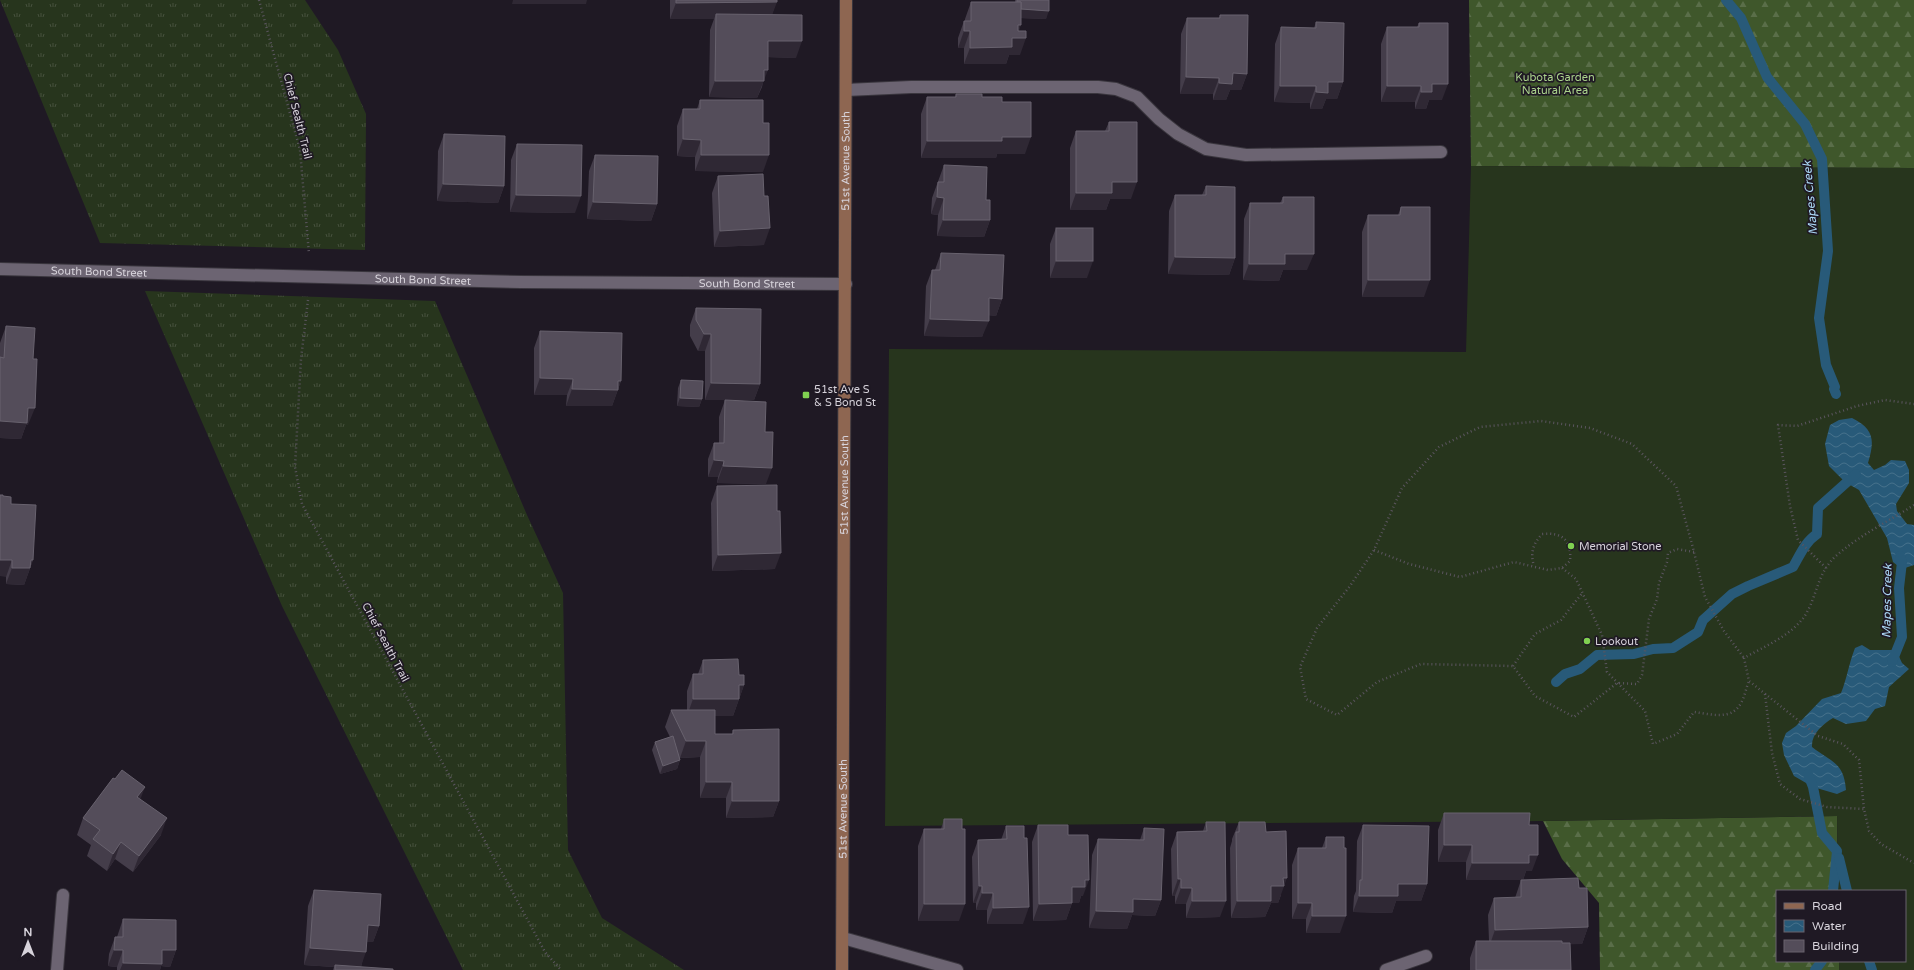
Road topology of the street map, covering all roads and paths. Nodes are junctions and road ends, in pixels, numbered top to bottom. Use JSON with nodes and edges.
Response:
{"nodes":[{"id":1,"x":259,"y":0,"type":"edge"},
{"id":2,"x":846,"y":0,"type":"edge"},
{"id":3,"x":846,"y":90,"type":"junction"},
{"id":4,"x":1441,"y":152,"type":"dead end"},
{"id":5,"x":310,"y":262,"type":"dead end"},
{"id":6,"x":0,"y":269,"type":"edge"},
{"id":7,"x":846,"y":284,"type":"junction"},
{"id":8,"x":308,"y":294,"type":"dead end"},
{"id":9,"x":1914,"y":404,"type":"edge"},
{"id":10,"x":1914,"y":505,"type":"edge"},
{"id":11,"x":1374,"y":550,"type":"junction"},
{"id":12,"x":1694,"y":552,"type":"junction"},
{"id":13,"x":1534,"y":566,"type":"junction"},
{"id":14,"x":1562,"y":568,"type":"junction"},
{"id":15,"x":1826,"y":568,"type":"junction"},
{"id":16,"x":1583,"y":592,"type":"junction"},
{"id":17,"x":1744,"y":658,"type":"junction"},
{"id":18,"x":1513,"y":666,"type":"junction"},
{"id":19,"x":1749,"y":681,"type":"junction"},
{"id":20,"x":1617,"y":683,"type":"junction"},
{"id":21,"x":1764,"y":693,"type":"junction"},
{"id":22,"x":1864,"y":809,"type":"junction"},
{"id":23,"x":1914,"y":863,"type":"edge"},
{"id":24,"x":63,"y":895,"type":"dead end"},
{"id":25,"x":843,"y":938,"type":"junction"},
{"id":26,"x":1426,"y":956,"type":"dead end"},
{"id":27,"x":57,"y":970,"type":"edge"},
{"id":28,"x":561,"y":970,"type":"edge"},
{"id":29,"x":842,"y":970,"type":"edge"},
{"id":30,"x":957,"y":970,"type":"edge"},
{"id":31,"x":1386,"y":970,"type":"edge"}],
"edges":[{"from":1,"to":5,"type":"path","name":"Chief Sealth Trail"},
{"from":2,"to":3,"type":"street","name":"51st Avenue South"},
{"from":3,"to":4,"type":"street"},
{"from":3,"to":7,"type":"street","name":"51st Avenue South"},
{"from":6,"to":7,"type":"street","name":"South Bond Street"},
{"from":7,"to":25,"type":"street","name":"51st Avenue South"},
{"from":8,"to":28,"type":"path","name":"Chief Sealth Trail"},
{"from":9,"to":15,"type":"path"},
{"from":10,"to":15,"type":"path"},
{"from":11,"to":12,"type":"path"},
{"from":11,"to":13,"type":"path"},
{"from":11,"to":18,"type":"path"},
{"from":12,"to":17,"type":"path"},
{"from":12,"to":20,"type":"path"},
{"from":13,"to":14,"type":"path"},
{"from":13,"to":14,"type":"path"},
{"from":14,"to":16,"type":"path"},
{"from":15,"to":17,"type":"path"},
{"from":16,"to":18,"type":"path"},
{"from":16,"to":20,"type":"path"},
{"from":17,"to":19,"type":"path"},
{"from":18,"to":20,"type":"path"},
{"from":19,"to":20,"type":"path"},
{"from":19,"to":21,"type":"path"},
{"from":21,"to":22,"type":"path"},
{"from":21,"to":22,"type":"path"},
{"from":22,"to":23,"type":"path"},
{"from":24,"to":27,"type":"street"},
{"from":25,"to":29,"type":"street","name":"51st Avenue South"},
{"from":25,"to":30,"type":"street"},
{"from":26,"to":31,"type":"street"}]}
